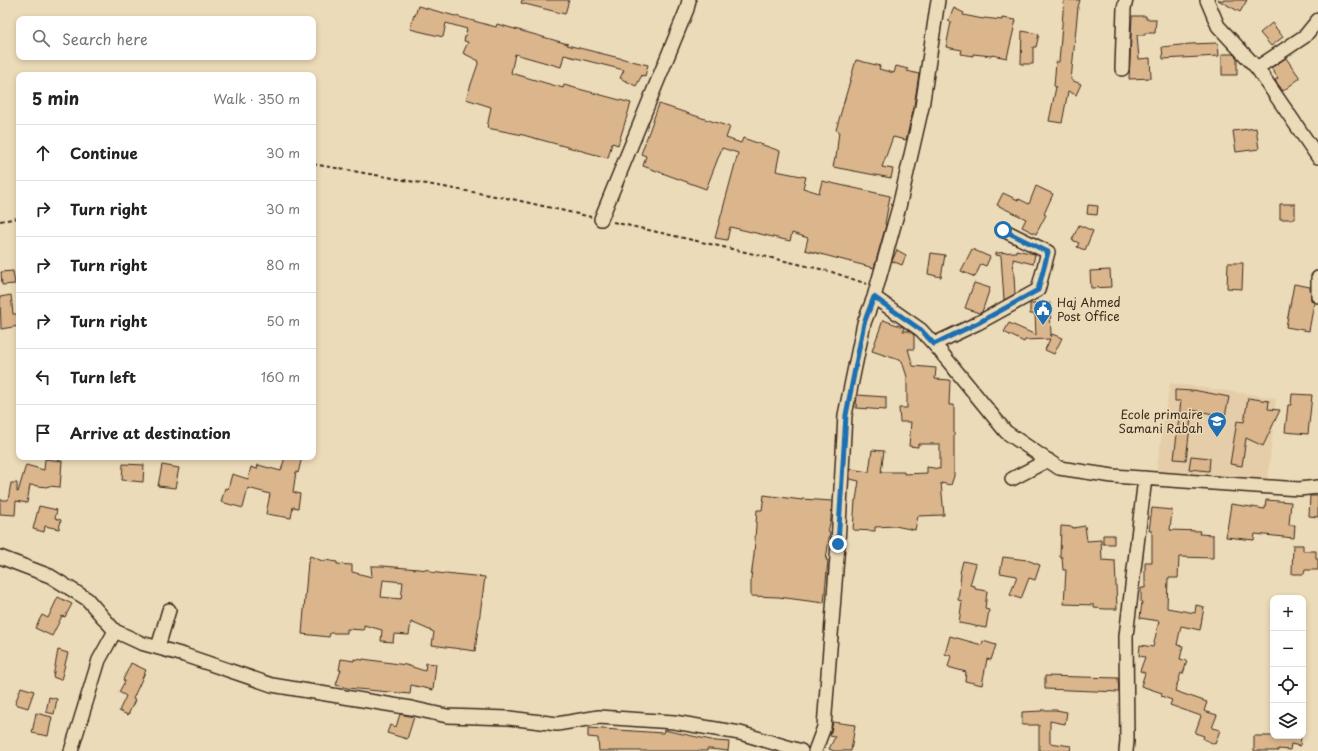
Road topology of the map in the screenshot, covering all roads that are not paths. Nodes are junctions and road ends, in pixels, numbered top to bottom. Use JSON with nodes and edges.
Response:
{"nodes":[{"id":1,"x":689,"y":0,"type":"edge"},
{"id":2,"x":938,"y":0,"type":"edge"},
{"id":3,"x":1126,"y":0,"type":"edge"},
{"id":4,"x":1207,"y":0,"type":"edge"},
{"id":5,"x":1318,"y":20,"type":"edge"},
{"id":6,"x":1256,"y":68,"type":"junction"},
{"id":7,"x":1122,"y":70,"type":"dead end"},
{"id":8,"x":1318,"y":157,"type":"edge"},
{"id":9,"x":601,"y":219,"type":"dead end"},
{"id":10,"x":1003,"y":230,"type":"dead end"},
{"id":11,"x":1318,"y":278,"type":"edge"},
{"id":12,"x":1318,"y":296,"type":"edge"},
{"id":13,"x":874,"y":297,"type":"junction"},
{"id":14,"x":934,"y":344,"type":"junction"},
{"id":15,"x":1048,"y":460,"type":"junction"},
{"id":16,"x":1145,"y":478,"type":"junction"},
{"id":17,"x":1012,"y":479,"type":"dead end"},
{"id":18,"x":1318,"y":487,"type":"edge"},
{"id":19,"x":0,"y":557,"type":"edge"},
{"id":20,"x":169,"y":610,"type":"dead end"},
{"id":21,"x":115,"y":631,"type":"junction"},
{"id":22,"x":158,"y":648,"type":"junction"},
{"id":23,"x":72,"y":751,"type":"edge"},
{"id":24,"x":801,"y":751,"type":"edge"},
{"id":25,"x":815,"y":751,"type":"edge"},
{"id":26,"x":1126,"y":751,"type":"edge"}],
"edges":[{"from":1,"to":9,"type":"street"},
{"from":2,"to":13,"type":"street"},
{"from":3,"to":7,"type":"street"},
{"from":4,"to":6,"type":"street"},
{"from":5,"to":6,"type":"street"},
{"from":6,"to":8,"type":"street"},
{"from":10,"to":14,"type":"street"},
{"from":11,"to":12,"type":"street"},
{"from":13,"to":14,"type":"street"},
{"from":13,"to":25,"type":"street"},
{"from":14,"to":15,"type":"street"},
{"from":15,"to":16,"type":"street"},
{"from":15,"to":17,"type":"street"},
{"from":16,"to":18,"type":"street"},
{"from":16,"to":26,"type":"street"},
{"from":19,"to":21,"type":"street"},
{"from":20,"to":22,"type":"street"},
{"from":21,"to":22,"type":"street"},
{"from":21,"to":23,"type":"street"},
{"from":22,"to":24,"type":"street"}]}
